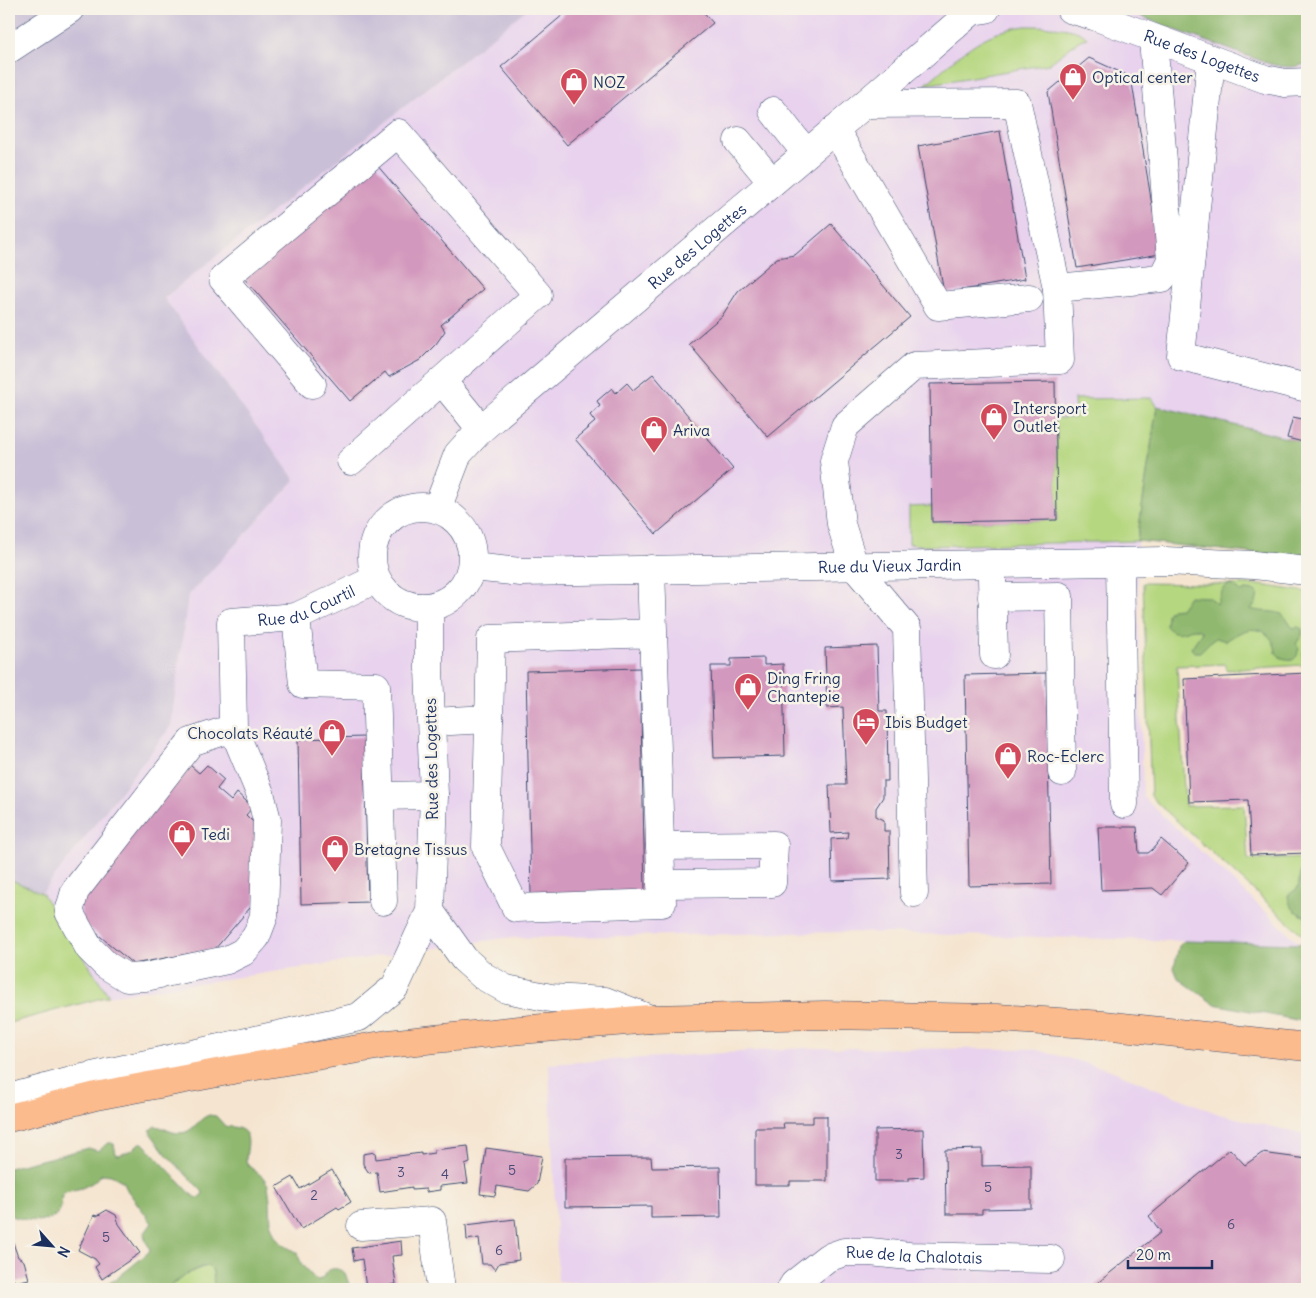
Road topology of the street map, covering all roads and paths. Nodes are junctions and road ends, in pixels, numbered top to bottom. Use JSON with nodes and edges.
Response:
{"nodes":[{"id":1,"x":70,"y":9,"type":"edge"},
{"id":2,"x":975,"y":9,"type":"edge"},
{"id":3,"x":1070,"y":9,"type":"edge"},
{"id":4,"x":1152,"y":39,"type":"junction"},
{"id":5,"x":9,"y":49,"type":"edge"},
{"id":6,"x":1212,"y":60,"type":"junction"},
{"id":7,"x":1307,"y":82,"type":"edge"},
{"id":8,"x":865,"y":104,"type":"junction"},
{"id":9,"x":773,"y":111,"type":"dead end"},
{"id":10,"x":835,"y":129,"type":"junction"},
{"id":11,"x":738,"y":141,"type":"dead end"},
{"id":12,"x":806,"y":153,"type":"junction"},
{"id":13,"x":772,"y":182,"type":"junction"},
{"id":14,"x":1057,"y":288,"type":"junction"},
{"id":15,"x":1029,"y":298,"type":"dead end"},
{"id":16,"x":442,"y":381,"type":"junction"},
{"id":17,"x":312,"y":384,"type":"dead end"},
{"id":18,"x":1307,"y":388,"type":"edge"},
{"id":19,"x":481,"y":429,"type":"junction"},
{"id":20,"x":351,"y":461,"type":"dead end"},
{"id":21,"x":437,"y":509,"type":"junction"},
{"id":22,"x":1120,"y":562,"type":"junction"},
{"id":23,"x":992,"y":564,"type":"junction"},
{"id":24,"x":472,"y":566,"type":"junction"},
{"id":25,"x":854,"y":566,"type":"junction"},
{"id":26,"x":651,"y":569,"type":"junction"},
{"id":27,"x":1307,"y":571,"type":"edge"},
{"id":28,"x":376,"y":579,"type":"junction"},
{"id":29,"x":992,"y":597,"type":"junction"},
{"id":30,"x":429,"y":607,"type":"junction"},
{"id":31,"x":296,"y":617,"type":"junction"},
{"id":32,"x":653,"y":633,"type":"junction"},
{"id":33,"x":994,"y":655,"type":"dead end"},
{"id":34,"x":489,"y":719,"type":"junction"},
{"id":35,"x":432,"y":722,"type":"junction"},
{"id":36,"x":234,"y":728,"type":"junction"},
{"id":37,"x":1062,"y":772,"type":"dead end"},
{"id":38,"x":434,"y":795,"type":"junction"},
{"id":39,"x":381,"y":796,"type":"junction"},
{"id":40,"x":1124,"y":804,"type":"dead end"},
{"id":41,"x":660,"y":846,"type":"junction"},
{"id":42,"x":661,"y":884,"type":"junction"},
{"id":43,"x":914,"y":893,"type":"dead end"},
{"id":44,"x":383,"y":902,"type":"dead end"},
{"id":45,"x":430,"y":911,"type":"junction"},
{"id":46,"x":650,"y":1019,"type":"junction"},
{"id":47,"x":1307,"y":1047,"type":"edge"},
{"id":48,"x":9,"y":1098,"type":"edge"},
{"id":49,"x":9,"y":1118,"type":"edge"},
{"id":50,"x":361,"y":1226,"type":"dead end"},
{"id":51,"x":1051,"y":1259,"type":"dead end"},
{"id":52,"x":441,"y":1289,"type":"edge"},
{"id":53,"x":791,"y":1289,"type":"edge"}],
"edges":[{"from":1,"to":5,"type":"street"},
{"from":2,"to":8,"type":"street","name":"Rue des Logettes"},
{"from":3,"to":4,"type":"street","name":"Rue des Logettes"},
{"from":4,"to":6,"type":"street","name":"Rue des Logettes"},
{"from":4,"to":14,"type":"street"},
{"from":6,"to":7,"type":"street","name":"Rue des Logettes"},
{"from":6,"to":18,"type":"street"},
{"from":8,"to":10,"type":"street","name":"Rue des Logettes"},
{"from":8,"to":14,"type":"street"},
{"from":9,"to":12,"type":"street"},
{"from":10,"to":12,"type":"street","name":"Rue des Logettes"},
{"from":10,"to":15,"type":"street"},
{"from":11,"to":13,"type":"street"},
{"from":12,"to":13,"type":"street","name":"Rue des Logettes"},
{"from":13,"to":19,"type":"street","name":"Rue des Logettes"},
{"from":14,"to":25,"type":"street"},
{"from":16,"to":17,"type":"street"},
{"from":16,"to":19,"type":"street"},
{"from":16,"to":20,"type":"street"},
{"from":19,"to":21,"type":"street","name":"Rue des Logettes"},
{"from":21,"to":24,"type":"street"},
{"from":21,"to":28,"type":"street"},
{"from":22,"to":23,"type":"street","name":"Rue du Vieux Jardin"},
{"from":22,"to":27,"type":"street","name":"Rue du Vieux Jardin"},
{"from":22,"to":40,"type":"street"},
{"from":23,"to":25,"type":"street","name":"Rue du Vieux Jardin"},
{"from":23,"to":29,"type":"street"},
{"from":24,"to":26,"type":"street","name":"Rue du Vieux Jardin"},
{"from":24,"to":30,"type":"street"},
{"from":25,"to":26,"type":"street","name":"Rue du Vieux Jardin"},
{"from":25,"to":43,"type":"street"},
{"from":26,"to":32,"type":"street"},
{"from":28,"to":30,"type":"street"},
{"from":28,"to":31,"type":"street","name":"Rue du Courtil"},
{"from":29,"to":33,"type":"street"},
{"from":29,"to":37,"type":"street"},
{"from":30,"to":35,"type":"street","name":"Rue des Logettes"},
{"from":31,"to":36,"type":"street","name":"Rue du Courtil"},
{"from":31,"to":39,"type":"street"},
{"from":32,"to":34,"type":"street"},
{"from":32,"to":41,"type":"street"},
{"from":34,"to":35,"type":"street"},
{"from":34,"to":42,"type":"street"},
{"from":35,"to":38,"type":"street","name":"Rue des Logettes"},
{"from":36,"to":36,"type":"street"},
{"from":38,"to":39,"type":"street"},
{"from":38,"to":45,"type":"street","name":"Rue des Logettes"},
{"from":39,"to":44,"type":"street"},
{"from":41,"to":42,"type":"street"},
{"from":41,"to":42,"type":"street"},
{"from":45,"to":46,"type":"street"},
{"from":45,"to":48,"type":"street"},
{"from":46,"to":47,"type":"main road"},
{"from":46,"to":49,"type":"main road"},
{"from":50,"to":52,"type":"street"},
{"from":51,"to":53,"type":"street","name":"Rue de la Chalotais"}]}
